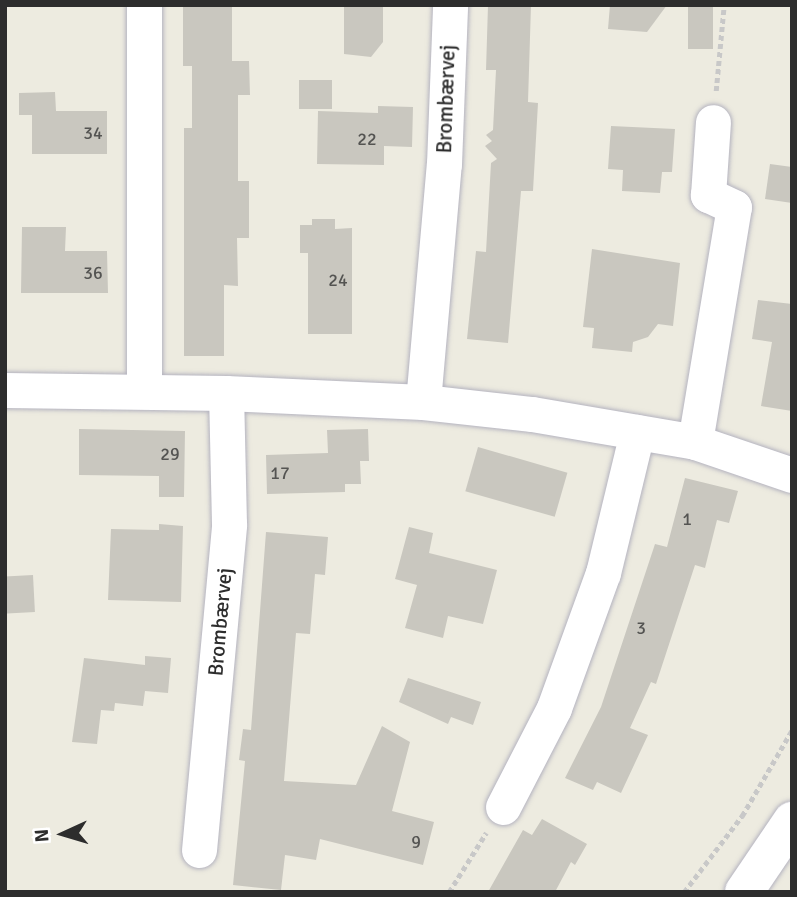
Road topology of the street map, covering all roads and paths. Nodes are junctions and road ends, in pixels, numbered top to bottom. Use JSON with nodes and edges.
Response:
{"nodes":[{"id":1,"x":144,"y":5,"type":"edge"},
{"id":2,"x":450,"y":5,"type":"edge"},
{"id":3,"x":724,"y":5,"type":"edge"},
{"id":4,"x":713,"y":122,"type":"joint"},
{"id":5,"x":5,"y":390,"type":"edge"},
{"id":6,"x":144,"y":391,"type":"junction"},
{"id":7,"x":226,"y":393,"type":"junction"},
{"id":8,"x":423,"y":402,"type":"junction"},
{"id":9,"x":637,"y":432,"type":"junction"},
{"id":10,"x":695,"y":442,"type":"junction"},
{"id":11,"x":792,"y":475,"type":"edge"},
{"id":12,"x":792,"y":730,"type":"edge"},
{"id":13,"x":503,"y":807,"type":"joint"},
{"id":14,"x":792,"y":821,"type":"edge"},
{"id":15,"x":199,"y":850,"type":"dead end"},
{"id":16,"x":449,"y":892,"type":"edge"},
{"id":17,"x":684,"y":892,"type":"edge"},
{"id":18,"x":744,"y":892,"type":"edge"}],
"edges":[{"from":1,"to":6,"type":"street"},
{"from":2,"to":8,"type":"street","name":"Brombærvej"},
{"from":3,"to":4,"type":"path"},
{"from":4,"to":10,"type":"street"},
{"from":5,"to":6,"type":"street"},
{"from":6,"to":7,"type":"street"},
{"from":7,"to":8,"type":"street"},
{"from":7,"to":15,"type":"street","name":"Brombærvej"},
{"from":8,"to":9,"type":"street"},
{"from":9,"to":10,"type":"street"},
{"from":9,"to":13,"type":"street"},
{"from":10,"to":11,"type":"street"},
{"from":12,"to":17,"type":"path"},
{"from":13,"to":16,"type":"path"},
{"from":14,"to":18,"type":"street"}]}
